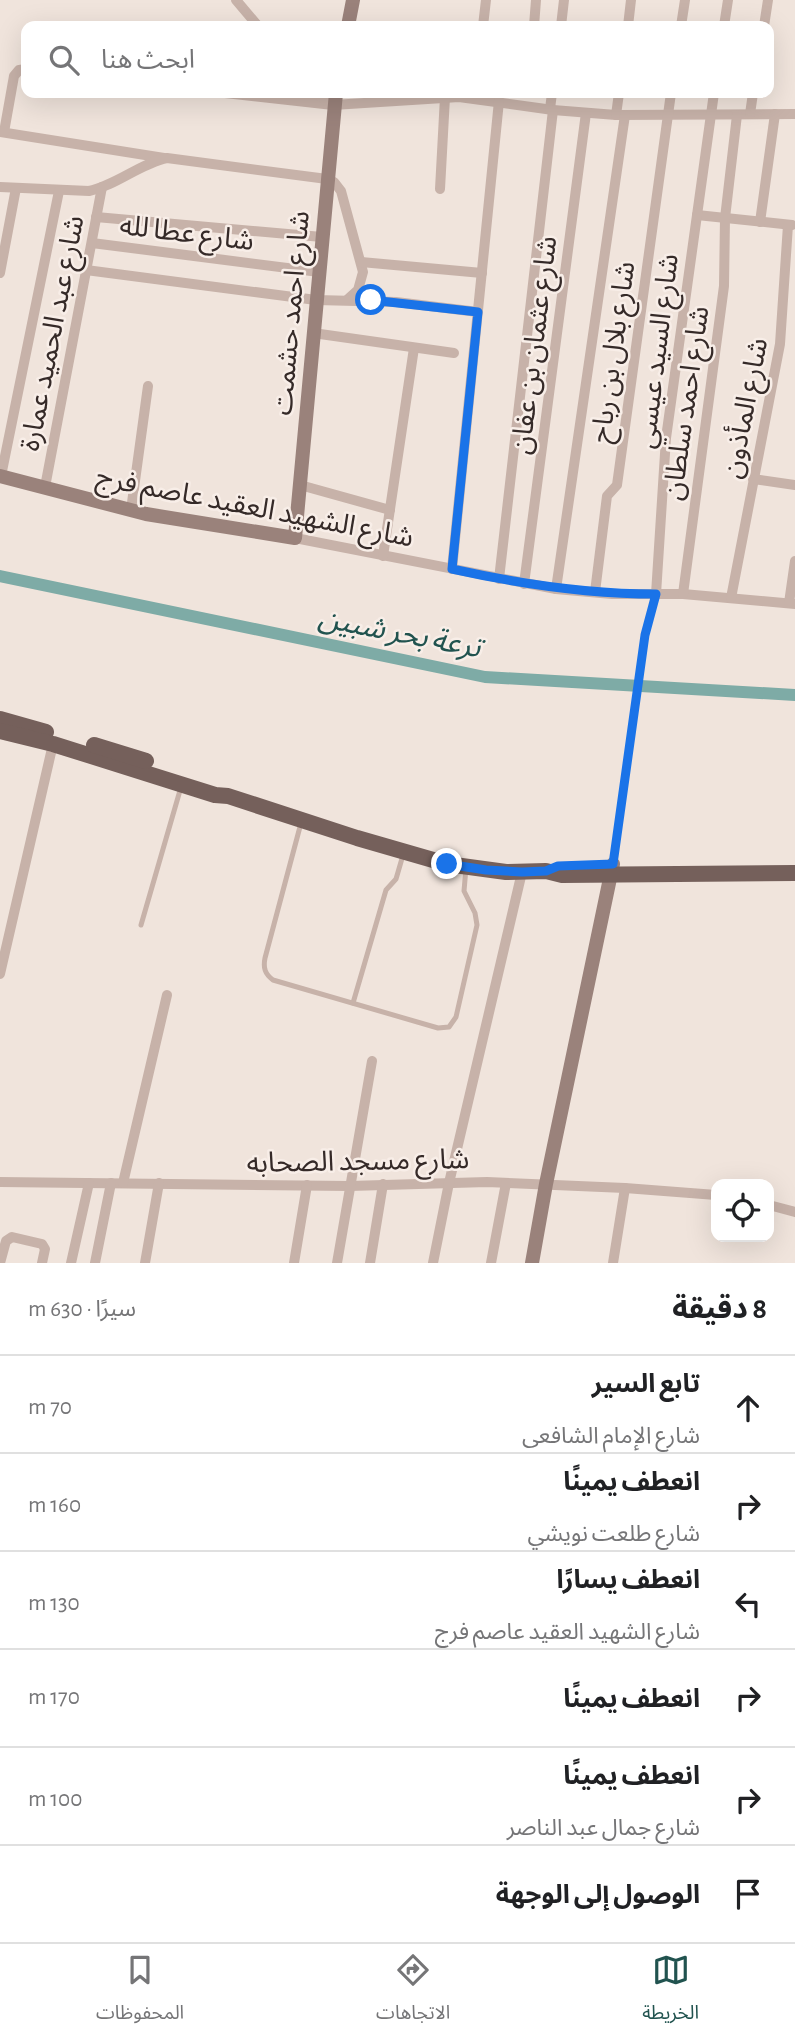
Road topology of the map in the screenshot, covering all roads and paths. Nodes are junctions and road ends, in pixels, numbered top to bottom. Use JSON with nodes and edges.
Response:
{"nodes":[{"id":1,"x":236,"y":0,"type":"edge"},
{"id":2,"x":354,"y":0,"type":"edge"},
{"id":3,"x":486,"y":0,"type":"edge"},
{"id":4,"x":536,"y":0,"type":"edge"},
{"id":5,"x":564,"y":0,"type":"edge"},
{"id":6,"x":631,"y":0,"type":"edge"},
{"id":7,"x":685,"y":0,"type":"edge"},
{"id":8,"x":728,"y":0,"type":"edge"},
{"id":9,"x":768,"y":0,"type":"edge"},
{"id":10,"x":254,"y":21,"type":"edge"},
{"id":11,"x":349,"y":21,"type":"edge"},
{"id":12,"x":484,"y":21,"type":"edge"},
{"id":13,"x":534,"y":21,"type":"edge"},
{"id":14,"x":562,"y":21,"type":"edge"},
{"id":15,"x":629,"y":21,"type":"edge"},
{"id":16,"x":682,"y":21,"type":"edge"},
{"id":17,"x":725,"y":21,"type":"edge"},
{"id":18,"x":765,"y":21,"type":"edge"},
{"id":19,"x":21,"y":70,"type":"edge"},
{"id":20,"x":317,"y":98,"type":"edge"},
{"id":21,"x":390,"y":98,"type":"edge"},
{"id":22,"x":445,"y":98,"type":"edge"},
{"id":23,"x":488,"y":98,"type":"edge"},
{"id":24,"x":526,"y":98,"type":"edge"},
{"id":25,"x":552,"y":98,"type":"edge"},
{"id":26,"x":619,"y":98,"type":"edge"},
{"id":27,"x":670,"y":98,"type":"edge"},
{"id":28,"x":713,"y":98,"type":"edge"},
{"id":29,"x":752,"y":98,"type":"edge"},
{"id":30,"x":335,"y":99,"type":"edge"},
{"id":31,"x":499,"y":101,"type":"junction"},
{"id":32,"x":525,"y":106,"type":"junction"},
{"id":33,"x":552,"y":110,"type":"junction"},
{"id":34,"x":586,"y":113,"type":"junction"},
{"id":35,"x":668,"y":114,"type":"junction"},
{"id":36,"x":710,"y":114,"type":"junction"},
{"id":37,"x":737,"y":114,"type":"junction"},
{"id":38,"x":750,"y":114,"type":"junction"},
{"id":39,"x":775,"y":114,"type":"junction"},
{"id":40,"x":795,"y":114,"type":"edge"},
{"id":41,"x":620,"y":115,"type":"junction"},
{"id":42,"x":2,"y":132,"type":"edge"},
{"id":43,"x":167,"y":158,"type":"junction"},
{"id":44,"x":327,"y":179,"type":"junction"},
{"id":45,"x":0,"y":187,"type":"edge"},
{"id":46,"x":102,"y":187,"type":"junction"},
{"id":47,"x":16,"y":188,"type":"junction"},
{"id":48,"x":440,"y":189,"type":"dead end"},
{"id":49,"x":59,"y":191,"type":"junction"},
{"id":50,"x":697,"y":215,"type":"junction"},
{"id":51,"x":96,"y":217,"type":"junction"},
{"id":52,"x":725,"y":218,"type":"junction"},
{"id":53,"x":760,"y":222,"type":"junction"},
{"id":54,"x":792,"y":225,"type":"edge"},
{"id":55,"x":322,"y":237,"type":"junction"},
{"id":56,"x":92,"y":243,"type":"junction"},
{"id":57,"x":360,"y":261,"type":"junction"},
{"id":58,"x":86,"y":270,"type":"junction"},
{"id":59,"x":0,"y":272,"type":"edge"},
{"id":60,"x":318,"y":272,"type":"junction"},
{"id":61,"x":482,"y":273,"type":"junction"},
{"id":62,"x":316,"y":300,"type":"junction"},
{"id":63,"x":347,"y":300,"type":"junction"},
{"id":64,"x":478,"y":312,"type":"junction"},
{"id":65,"x":313,"y":333,"type":"junction"},
{"id":66,"x":414,"y":348,"type":"junction"},
{"id":67,"x":454,"y":353,"type":"dead end"},
{"id":68,"x":148,"y":386,"type":"dead end"},
{"id":69,"x":0,"y":476,"type":"edge"},
{"id":70,"x":753,"y":479,"type":"junction"},
{"id":71,"x":300,"y":485,"type":"junction"},
{"id":72,"x":795,"y":485,"type":"edge"},
{"id":73,"x":45,"y":487,"type":"junction"},
{"id":74,"x":131,"y":510,"type":"junction"},
{"id":75,"x":390,"y":510,"type":"junction"},
{"id":76,"x":295,"y":538,"type":"junction"},
{"id":77,"x":383,"y":556,"type":"junction"},
{"id":78,"x":795,"y":561,"type":"edge"},
{"id":79,"x":452,"y":569,"type":"junction"},
{"id":80,"x":499,"y":579,"type":"junction"},
{"id":81,"x":524,"y":584,"type":"junction"},
{"id":82,"x":556,"y":589,"type":"junction"},
{"id":83,"x":595,"y":592,"type":"junction"},
{"id":84,"x":656,"y":594,"type":"junction"},
{"id":85,"x":683,"y":594,"type":"junction"},
{"id":86,"x":731,"y":598,"type":"junction"},
{"id":87,"x":792,"y":604,"type":"edge"},
{"id":88,"x":0,"y":719,"type":"edge"},
{"id":89,"x":0,"y":731,"type":"edge"},
{"id":90,"x":53,"y":744,"type":"junction"},
{"id":91,"x":182,"y":784,"type":"junction"},
{"id":92,"x":228,"y":796,"type":"junction"},
{"id":93,"x":302,"y":820,"type":"junction"},
{"id":94,"x":404,"y":852,"type":"junction"},
{"id":95,"x":795,"y":863,"type":"edge"},
{"id":96,"x":466,"y":868,"type":"junction"},
{"id":97,"x":612,"y":869,"type":"junction"},
{"id":98,"x":522,"y":872,"type":"junction"},
{"id":99,"x":795,"y":873,"type":"edge"},
{"id":100,"x":141,"y":925,"type":"dead end"},
{"id":101,"x":0,"y":974,"type":"edge"},
{"id":102,"x":167,"y":995,"type":"dead end"},
{"id":103,"x":353,"y":1003,"type":"junction"},
{"id":104,"x":372,"y":1061,"type":"dead end"},
{"id":105,"x":0,"y":1182,"type":"edge"},
{"id":106,"x":89,"y":1183,"type":"junction"},
{"id":107,"x":111,"y":1183,"type":"junction"},
{"id":108,"x":123,"y":1183,"type":"junction"},
{"id":109,"x":159,"y":1183,"type":"junction"},
{"id":110,"x":449,"y":1183,"type":"junction"},
{"id":111,"x":506,"y":1183,"type":"junction"},
{"id":112,"x":383,"y":1184,"type":"junction"},
{"id":113,"x":546,"y":1184,"type":"junction"},
{"id":114,"x":307,"y":1185,"type":"junction"},
{"id":115,"x":351,"y":1185,"type":"junction"},
{"id":116,"x":625,"y":1188,"type":"junction"},
{"id":117,"x":711,"y":1195,"type":"edge"},
{"id":118,"x":774,"y":1206,"type":"edge"},
{"id":119,"x":795,"y":1212,"type":"edge"},
{"id":120,"x":0,"y":1263,"type":"edge"},
{"id":121,"x":42,"y":1263,"type":"edge"},
{"id":122,"x":72,"y":1263,"type":"edge"},
{"id":123,"x":95,"y":1263,"type":"edge"},
{"id":124,"x":145,"y":1263,"type":"edge"},
{"id":125,"x":294,"y":1263,"type":"edge"},
{"id":126,"x":337,"y":1263,"type":"edge"},
{"id":127,"x":370,"y":1263,"type":"edge"},
{"id":128,"x":433,"y":1263,"type":"edge"},
{"id":129,"x":491,"y":1263,"type":"edge"},
{"id":130,"x":532,"y":1263,"type":"edge"},
{"id":131,"x":613,"y":1263,"type":"edge"}],
"edges":[{"from":1,"to":10,"type":"street"},
{"from":2,"to":11,"type":"street"},
{"from":3,"to":12,"type":"street"},
{"from":4,"to":13,"type":"street"},
{"from":5,"to":14,"type":"street"},
{"from":6,"to":15,"type":"street"},
{"from":7,"to":16,"type":"street"},
{"from":8,"to":17,"type":"street"},
{"from":9,"to":18,"type":"street"},
{"from":19,"to":42,"type":"street"},
{"from":20,"to":30,"type":"street"},
{"from":21,"to":30,"type":"street"},
{"from":22,"to":48,"type":"street"},
{"from":23,"to":31,"type":"street"},
{"from":24,"to":32,"type":"street"},
{"from":25,"to":33,"type":"street"},
{"from":26,"to":41,"type":"street"},
{"from":27,"to":35,"type":"street","name":"شارع بلال بن رباح"},
{"from":28,"to":36,"type":"street","name":"شارع السيد عيسي"},
{"from":29,"to":38,"type":"street"},
{"from":30,"to":44,"type":"street","name":"شارع احمد حشمت"},
{"from":31,"to":32,"type":"street"},
{"from":31,"to":61,"type":"street"},
{"from":32,"to":33,"type":"street"},
{"from":33,"to":34,"type":"street"},
{"from":33,"to":80,"type":"street"},
{"from":34,"to":41,"type":"street"},
{"from":34,"to":81,"type":"street","name":"شارع عثمان بن عفان"},
{"from":35,"to":36,"type":"street"},
{"from":35,"to":41,"type":"street"},
{"from":35,"to":83,"type":"street","name":"شارع بلال بن رباح"},
{"from":36,"to":37,"type":"street"},
{"from":36,"to":50,"type":"street","name":"شارع السيد عيسي"},
{"from":37,"to":38,"type":"street"},
{"from":37,"to":52,"type":"street","name":"شارع احمد سلطان"},
{"from":38,"to":39,"type":"street"},
{"from":39,"to":40,"type":"street"},
{"from":39,"to":53,"type":"street"},
{"from":41,"to":82,"type":"street"},
{"from":42,"to":43,"type":"street"},
{"from":43,"to":44,"type":"street"},
{"from":43,"to":46,"type":"street"},
{"from":44,"to":55,"type":"street","name":"شارع احمد حشمت"},
{"from":44,"to":57,"type":"street"},
{"from":45,"to":47,"type":"street"},
{"from":46,"to":49,"type":"street"},
{"from":46,"to":51,"type":"street","name":"شارع عبد الحميد عمارة"},
{"from":47,"to":49,"type":"street"},
{"from":47,"to":59,"type":"street"},
{"from":49,"to":69,"type":"street"},
{"from":50,"to":52,"type":"street"},
{"from":50,"to":84,"type":"street","name":"شارع السيد عيسي"},
{"from":51,"to":55,"type":"street"},
{"from":51,"to":56,"type":"street","name":"شارع عبد الحميد عمارة"},
{"from":52,"to":53,"type":"street"},
{"from":52,"to":85,"type":"street","name":"شارع احمد سلطان"},
{"from":53,"to":54,"type":"street"},
{"from":54,"to":70,"type":"street","name":"شارع المأذون"},
{"from":55,"to":60,"type":"street","name":"شارع احمد حشمت"},
{"from":56,"to":58,"type":"street","name":"شارع عبد الحميد عمارة"},
{"from":56,"to":60,"type":"street","name":"شارع عطا لله"},
{"from":57,"to":61,"type":"street"},
{"from":57,"to":63,"type":"street"},
{"from":58,"to":62,"type":"street"},
{"from":58,"to":73,"type":"street","name":"شارع عبد الحميد عمارة"},
{"from":60,"to":62,"type":"street","name":"شارع احمد حشمت"},
{"from":61,"to":64,"type":"street"},
{"from":62,"to":63,"type":"street"},
{"from":62,"to":65,"type":"street","name":"شارع احمد حشمت"},
{"from":63,"to":64,"type":"street"},
{"from":64,"to":79,"type":"street"},
{"from":65,"to":66,"type":"street"},
{"from":65,"to":71,"type":"street","name":"شارع احمد حشمت"},
{"from":66,"to":67,"type":"street"},
{"from":66,"to":75,"type":"street"},
{"from":68,"to":74,"type":"street"},
{"from":69,"to":73,"type":"street","name":"شارع الشهيد العقيد عاصم فرج"},
{"from":70,"to":72,"type":"street"},
{"from":70,"to":86,"type":"street","name":"شارع المأذون"},
{"from":71,"to":75,"type":"street"},
{"from":71,"to":76,"type":"street","name":"شارع احمد حشمت"},
{"from":73,"to":74,"type":"street","name":"شارع الشهيد العقيد عاصم فرج"},
{"from":74,"to":76,"type":"street","name":"شارع الشهيد العقيد عاصم فرج"},
{"from":75,"to":77,"type":"street"},
{"from":76,"to":77,"type":"street","name":"شارع الشهيد العقيد عاصم فرج"},
{"from":77,"to":79,"type":"street","name":"شارع الشهيد العقيد عاصم فرج"},
{"from":78,"to":87,"type":"street"},
{"from":79,"to":80,"type":"street","name":"شارع الشهيد العقيد عاصم فرج"},
{"from":80,"to":81,"type":"street","name":"شارع الشهيد العقيد عاصم فرج"},
{"from":81,"to":82,"type":"street","name":"شارع الشهيد العقيد عاصم فرج"},
{"from":82,"to":83,"type":"street","name":"شارع الشهيد العقيد عاصم فرج"},
{"from":83,"to":84,"type":"street","name":"شارع الشهيد العقيد عاصم فرج"},
{"from":84,"to":85,"type":"street","name":"شارع الشهيد العقيد عاصم فرج"},
{"from":84,"to":97,"type":"path"},
{"from":85,"to":86,"type":"street","name":"شارع الشهيد العقيد عاصم فرج"},
{"from":86,"to":87,"type":"street","name":"شارع الشهيد العقيد عاصم فرج"},
{"from":88,"to":92,"type":"main road"},
{"from":89,"to":90,"type":"main road"},
{"from":90,"to":91,"type":"main road"},
{"from":90,"to":101,"type":"street"},
{"from":91,"to":92,"type":"main road"},
{"from":91,"to":100,"type":"lane"},
{"from":92,"to":93,"type":"main road"},
{"from":93,"to":94,"type":"main road"},
{"from":93,"to":103,"type":"lane"},
{"from":94,"to":96,"type":"main road"},
{"from":94,"to":103,"type":"lane"},
{"from":95,"to":97,"type":"main road"},
{"from":96,"to":98,"type":"main road"},
{"from":96,"to":103,"type":"lane"},
{"from":97,"to":98,"type":"main road"},
{"from":97,"to":99,"type":"main road"},
{"from":97,"to":113,"type":"street"},
{"from":98,"to":110,"type":"street"},
{"from":102,"to":108,"type":"street"},
{"from":104,"to":115,"type":"street"},
{"from":105,"to":106,"type":"street","name":"شارع مسجد الصحابه"},
{"from":106,"to":107,"type":"street","name":"شارع مسجد الصحابه"},
{"from":106,"to":122,"type":"street"},
{"from":107,"to":108,"type":"street","name":"شارع مسجد الصحابه"},
{"from":107,"to":123,"type":"street"},
{"from":108,"to":109,"type":"street","name":"شارع مسجد الصحابه"},
{"from":109,"to":114,"type":"street","name":"شارع مسجد الصحابه"},
{"from":109,"to":124,"type":"street"},
{"from":110,"to":111,"type":"street","name":"شارع مسجد الصحابه"},
{"from":110,"to":112,"type":"street","name":"شارع مسجد الصحابه"},
{"from":110,"to":128,"type":"street"},
{"from":111,"to":113,"type":"street","name":"شارع مسجد الصحابه"},
{"from":111,"to":129,"type":"street"},
{"from":112,"to":115,"type":"street","name":"شارع مسجد الصحابه"},
{"from":112,"to":127,"type":"street"},
{"from":113,"to":116,"type":"street","name":"شارع مسجد الصحابه"},
{"from":113,"to":130,"type":"street"},
{"from":114,"to":115,"type":"street","name":"شارع مسجد الصحابه"},
{"from":114,"to":125,"type":"street"},
{"from":115,"to":126,"type":"street"},
{"from":116,"to":117,"type":"street","name":"شارع مسجد الصحابه"},
{"from":116,"to":131,"type":"street"},
{"from":118,"to":119,"type":"street"},
{"from":120,"to":121,"type":"street"}]}
